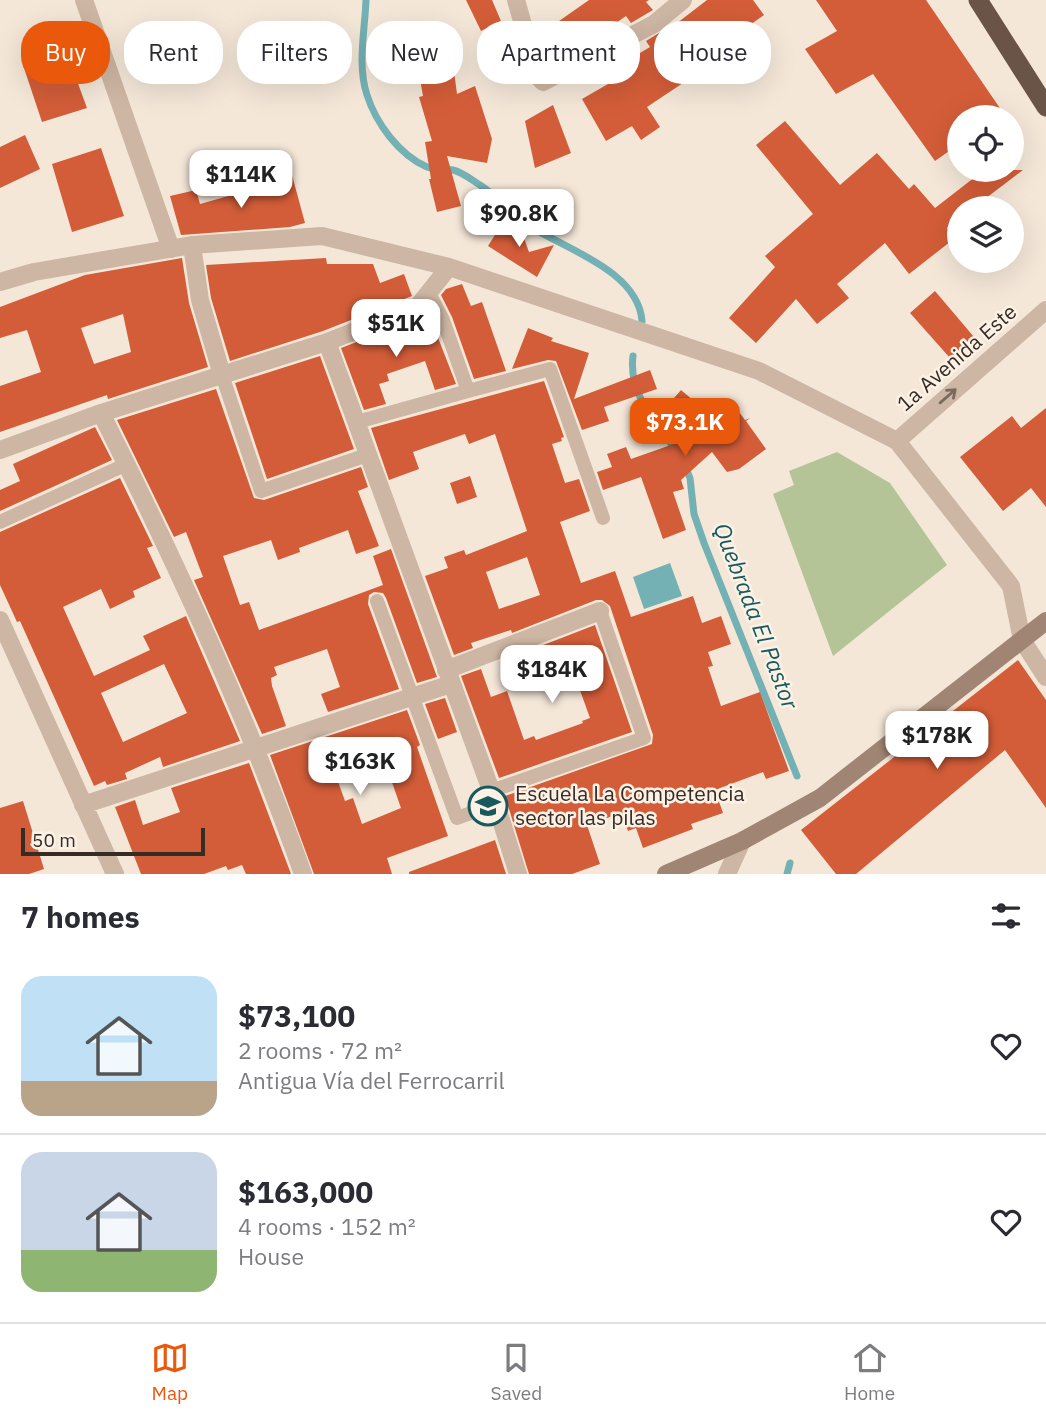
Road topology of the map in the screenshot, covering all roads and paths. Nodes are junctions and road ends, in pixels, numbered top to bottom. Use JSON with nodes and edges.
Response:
{"nodes":[{"id":1,"x":84,"y":0,"type":"edge"},
{"id":2,"x":516,"y":0,"type":"edge"},
{"id":3,"x":682,"y":0,"type":"edge"},
{"id":4,"x":978,"y":0,"type":"edge"},
{"id":5,"x":1046,"y":107,"type":"edge"},
{"id":6,"x":192,"y":245,"type":"junction"},
{"id":7,"x":170,"y":249,"type":"junction"},
{"id":8,"x":449,"y":267,"type":"junction"},
{"id":9,"x":0,"y":282,"type":"edge"},
{"id":10,"x":429,"y":293,"type":"junction"},
{"id":11,"x":1046,"y":310,"type":"edge"},
{"id":12,"x":327,"y":342,"type":"junction"},
{"id":13,"x":222,"y":375,"type":"junction"},
{"id":14,"x":468,"y":391,"type":"junction"},
{"id":15,"x":101,"y":413,"type":"junction"},
{"id":16,"x":357,"y":422,"type":"junction"},
{"id":17,"x":897,"y":441,"type":"junction"},
{"id":18,"x":0,"y":450,"type":"edge"},
{"id":19,"x":367,"y":455,"type":"junction"},
{"id":20,"x":127,"y":464,"type":"junction"},
{"id":21,"x":603,"y":517,"type":"dead end"},
{"id":22,"x":0,"y":522,"type":"edge"},
{"id":23,"x":377,"y":601,"type":"dead end"},
{"id":24,"x":600,"y":611,"type":"joint"},
{"id":25,"x":0,"y":620,"type":"edge"},
{"id":26,"x":1046,"y":621,"type":"edge"},
{"id":27,"x":1022,"y":640,"type":"junction"},
{"id":28,"x":449,"y":677,"type":"junction"},
{"id":29,"x":1046,"y":677,"type":"edge"},
{"id":30,"x":411,"y":698,"type":"junction"},
{"id":31,"x":256,"y":746,"type":"junction"},
{"id":32,"x":493,"y":798,"type":"junction"},
{"id":33,"x":83,"y":805,"type":"junction"},
{"id":34,"x":742,"y":841,"type":"junction"},
{"id":35,"x":115,"y":874,"type":"edge"},
{"id":36,"x":303,"y":874,"type":"edge"},
{"id":37,"x":518,"y":874,"type":"edge"},
{"id":38,"x":666,"y":874,"type":"edge"},
{"id":39,"x":727,"y":874,"type":"edge"}],
"edges":[{"from":1,"to":7,"type":"street"},
{"from":2,"to":3,"type":"street"},
{"from":4,"to":5,"type":"highway"},
{"from":6,"to":7,"type":"street"},
{"from":6,"to":8,"type":"street"},
{"from":6,"to":13,"type":"street"},
{"from":7,"to":9,"type":"street"},
{"from":8,"to":10,"type":"street"},
{"from":8,"to":17,"type":"street"},
{"from":10,"to":12,"type":"street"},
{"from":10,"to":14,"type":"lane"},
{"from":17,"to":11,"type":"street","name":"1a Avenida Este","one_way":true},
{"from":12,"to":13,"type":"street"},
{"from":12,"to":16,"type":"street"},
{"from":13,"to":15,"type":"street"},
{"from":13,"to":19,"type":"lane"},
{"from":14,"to":16,"type":"lane"},
{"from":14,"to":21,"type":"lane"},
{"from":15,"to":18,"type":"street"},
{"from":15,"to":20,"type":"street"},
{"from":16,"to":19,"type":"street"},
{"from":17,"to":27,"type":"street"},
{"from":19,"to":28,"type":"street"},
{"from":20,"to":22,"type":"lane"},
{"from":20,"to":31,"type":"street"},
{"from":23,"to":30,"type":"lane"},
{"from":24,"to":28,"type":"street"},
{"from":24,"to":32,"type":"lane"},
{"from":25,"to":33,"type":"street"},
{"from":26,"to":27,"type":"main road"},
{"from":27,"to":29,"type":"street"},
{"from":27,"to":34,"type":"main road"},
{"from":28,"to":30,"type":"street"},
{"from":28,"to":32,"type":"street"},
{"from":30,"to":31,"type":"street"},
{"from":30,"to":32,"type":"lane"},
{"from":31,"to":33,"type":"street"},
{"from":31,"to":36,"type":"street"},
{"from":32,"to":37,"type":"street"},
{"from":33,"to":35,"type":"street"},
{"from":34,"to":38,"type":"main road"},
{"from":34,"to":39,"type":"street"}]}
